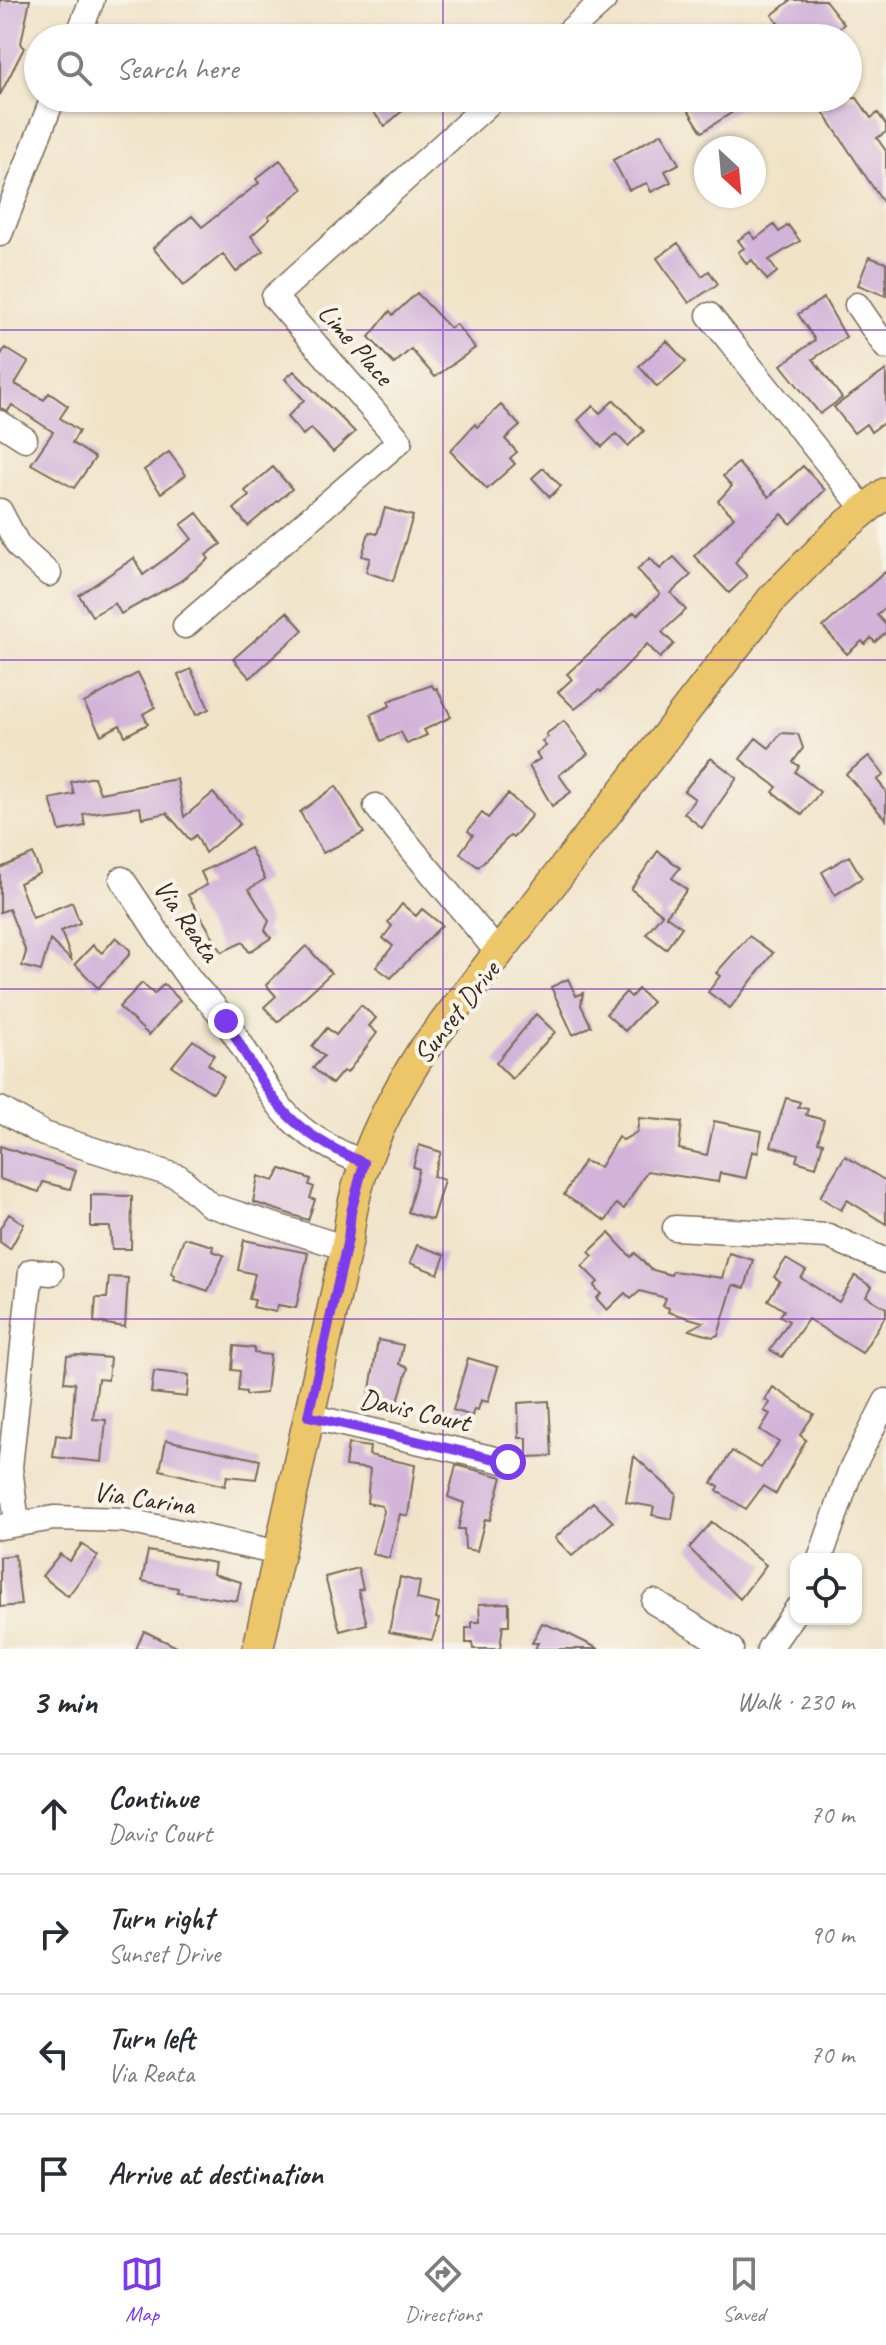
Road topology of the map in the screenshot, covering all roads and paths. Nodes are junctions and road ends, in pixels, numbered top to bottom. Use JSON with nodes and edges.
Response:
{"nodes":[{"id":1,"x":92,"y":0,"type":"edge"},
{"id":2,"x":604,"y":0,"type":"edge"},
{"id":3,"x":83,"y":24,"type":"edge"},
{"id":4,"x":577,"y":24,"type":"edge"},
{"id":5,"x":48,"y":112,"type":"edge"},
{"id":6,"x":479,"y":112,"type":"edge"},
{"id":7,"x":0,"y":234,"type":"edge"},
{"id":8,"x":857,"y":305,"type":"dead end"},
{"id":9,"x":709,"y":315,"type":"dead end"},
{"id":10,"x":886,"y":347,"type":"edge"},
{"id":11,"x":0,"y":423,"type":"edge"},
{"id":12,"x":25,"y":439,"type":"dead end"},
{"id":13,"x":876,"y":501,"type":"edge"},
{"id":14,"x":0,"y":511,"type":"edge"},
{"id":15,"x":49,"y":574,"type":"dead end"},
{"id":16,"x":185,"y":626,"type":"dead end"},
{"id":17,"x":376,"y":806,"type":"dead end"},
{"id":18,"x":122,"y":879,"type":"dead end"},
{"id":19,"x":500,"y":955,"type":"junction"},
{"id":20,"x":0,"y":1109,"type":"edge"},
{"id":21,"x":364,"y":1163,"type":"junction"},
{"id":22,"x":675,"y":1228,"type":"dead end"},
{"id":23,"x":346,"y":1248,"type":"junction"},
{"id":24,"x":886,"y":1261,"type":"edge"},
{"id":25,"x":51,"y":1273,"type":"dead end"},
{"id":26,"x":886,"y":1401,"type":"edge"},
{"id":27,"x":308,"y":1416,"type":"junction"},
{"id":28,"x":508,"y":1462,"type":"dead end"},
{"id":29,"x":8,"y":1525,"type":"edge"},
{"id":30,"x":280,"y":1553,"type":"junction"},
{"id":31,"x":822,"y":1553,"type":"edge"},
{"id":32,"x":654,"y":1602,"type":"dead end"},
{"id":33,"x":790,"y":1619,"type":"edge"},
{"id":34,"x":258,"y":1649,"type":"edge"},
{"id":35,"x":731,"y":1649,"type":"edge"},
{"id":36,"x":769,"y":1649,"type":"edge"}],
"edges":[{"from":1,"to":3,"type":"street"},
{"from":2,"to":4,"type":"street"},
{"from":5,"to":7,"type":"street"},
{"from":6,"to":16,"type":"street","name":"Lime Place"},
{"from":8,"to":10,"type":"street"},
{"from":9,"to":13,"type":"street"},
{"from":11,"to":12,"type":"street"},
{"from":13,"to":19,"type":"main road","name":"Sunset Drive"},
{"from":14,"to":15,"type":"street"},
{"from":17,"to":19,"type":"street"},
{"from":18,"to":21,"type":"street","name":"Via Reata"},
{"from":19,"to":21,"type":"main road","name":"Sunset Drive"},
{"from":20,"to":23,"type":"street"},
{"from":21,"to":23,"type":"main road","name":"Sunset Drive"},
{"from":22,"to":24,"type":"street"},
{"from":23,"to":27,"type":"main road","name":"Sunset Drive"},
{"from":25,"to":29,"type":"street"},
{"from":26,"to":31,"type":"street"},
{"from":27,"to":28,"type":"street","name":"Davis Court"},
{"from":27,"to":30,"type":"main road","name":"Sunset Drive"},
{"from":29,"to":30,"type":"street","name":"Via Carina"},
{"from":30,"to":34,"type":"main road","name":"Sunset Drive"},
{"from":32,"to":35,"type":"street"},
{"from":33,"to":36,"type":"street"}]}
